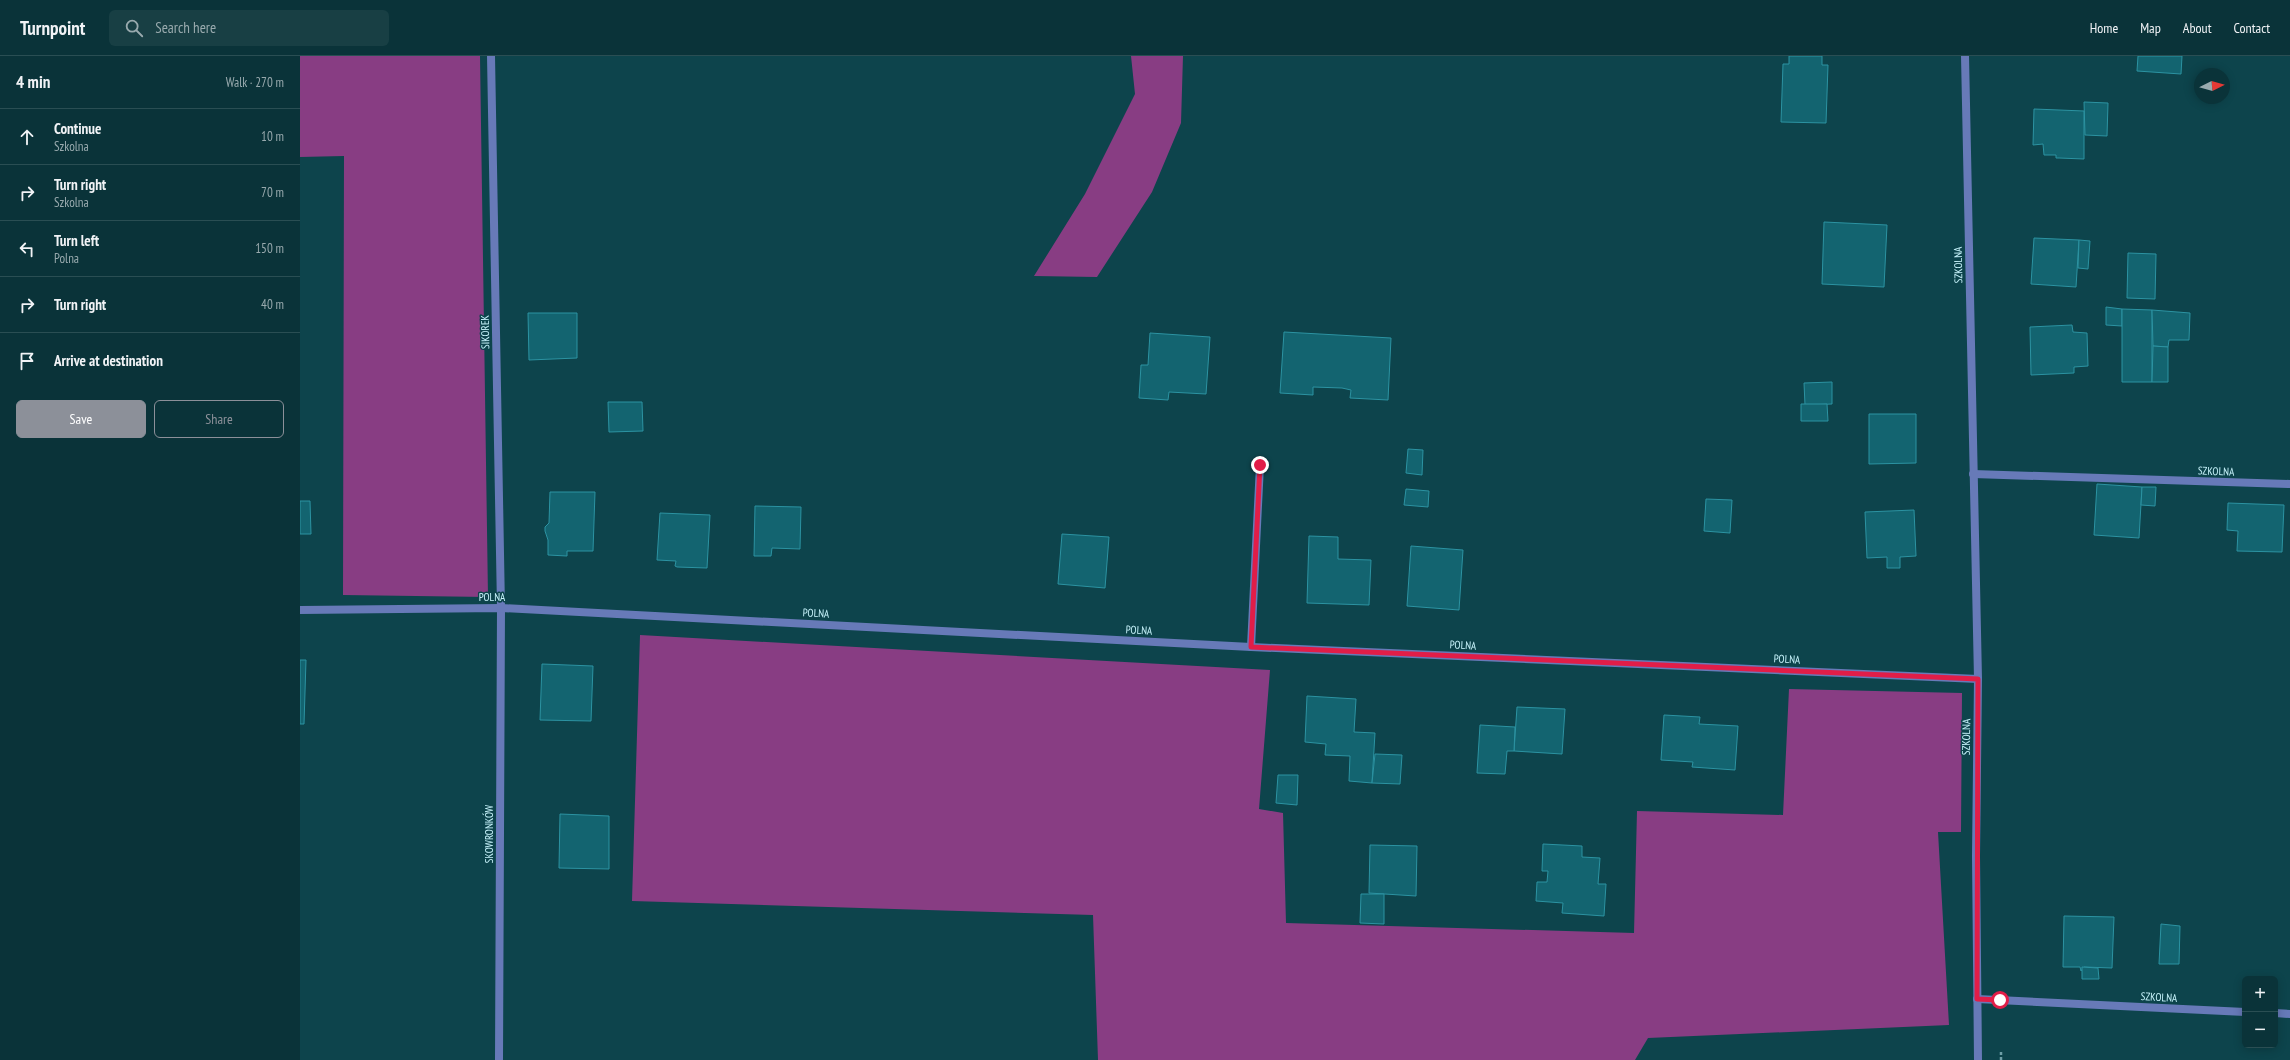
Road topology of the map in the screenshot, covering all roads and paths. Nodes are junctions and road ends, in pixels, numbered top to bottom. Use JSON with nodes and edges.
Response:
{"nodes":[{"id":1,"x":491,"y":56,"type":"edge"},
{"id":2,"x":1966,"y":56,"type":"edge"},
{"id":3,"x":1260,"y":465,"type":"dead end"},
{"id":4,"x":1973,"y":474,"type":"junction"},
{"id":5,"x":2290,"y":484,"type":"edge"},
{"id":6,"x":502,"y":608,"type":"junction"},
{"id":7,"x":300,"y":610,"type":"edge"},
{"id":8,"x":1251,"y":647,"type":"junction"},
{"id":9,"x":1978,"y":679,"type":"junction"},
{"id":10,"x":1977,"y":999,"type":"junction"},
{"id":11,"x":2242,"y":1012,"type":"edge"},
{"id":12,"x":2278,"y":1013,"type":"edge"},
{"id":13,"x":2290,"y":1014,"type":"edge"},
{"id":14,"x":499,"y":1060,"type":"edge"},
{"id":15,"x":1978,"y":1060,"type":"edge"}],
"edges":[{"from":1,"to":6,"type":"street","name":"SIKOREK"},
{"from":2,"to":4,"type":"street","name":"SZKOLNA"},
{"from":3,"to":8,"type":"street"},
{"from":4,"to":5,"type":"street","name":"SZKOLNA"},
{"from":4,"to":9,"type":"street","name":"SZKOLNA"},
{"from":6,"to":7,"type":"street","name":"POLNA"},
{"from":6,"to":8,"type":"street","name":"POLNA"},
{"from":6,"to":14,"type":"street","name":"SKOWRONKÓW"},
{"from":8,"to":9,"type":"street","name":"POLNA"},
{"from":9,"to":10,"type":"street","name":"SZKOLNA"},
{"from":10,"to":11,"type":"street","name":"SZKOLNA"},
{"from":10,"to":15,"type":"street","name":"SZKOLNA"},
{"from":12,"to":13,"type":"street"}]}
